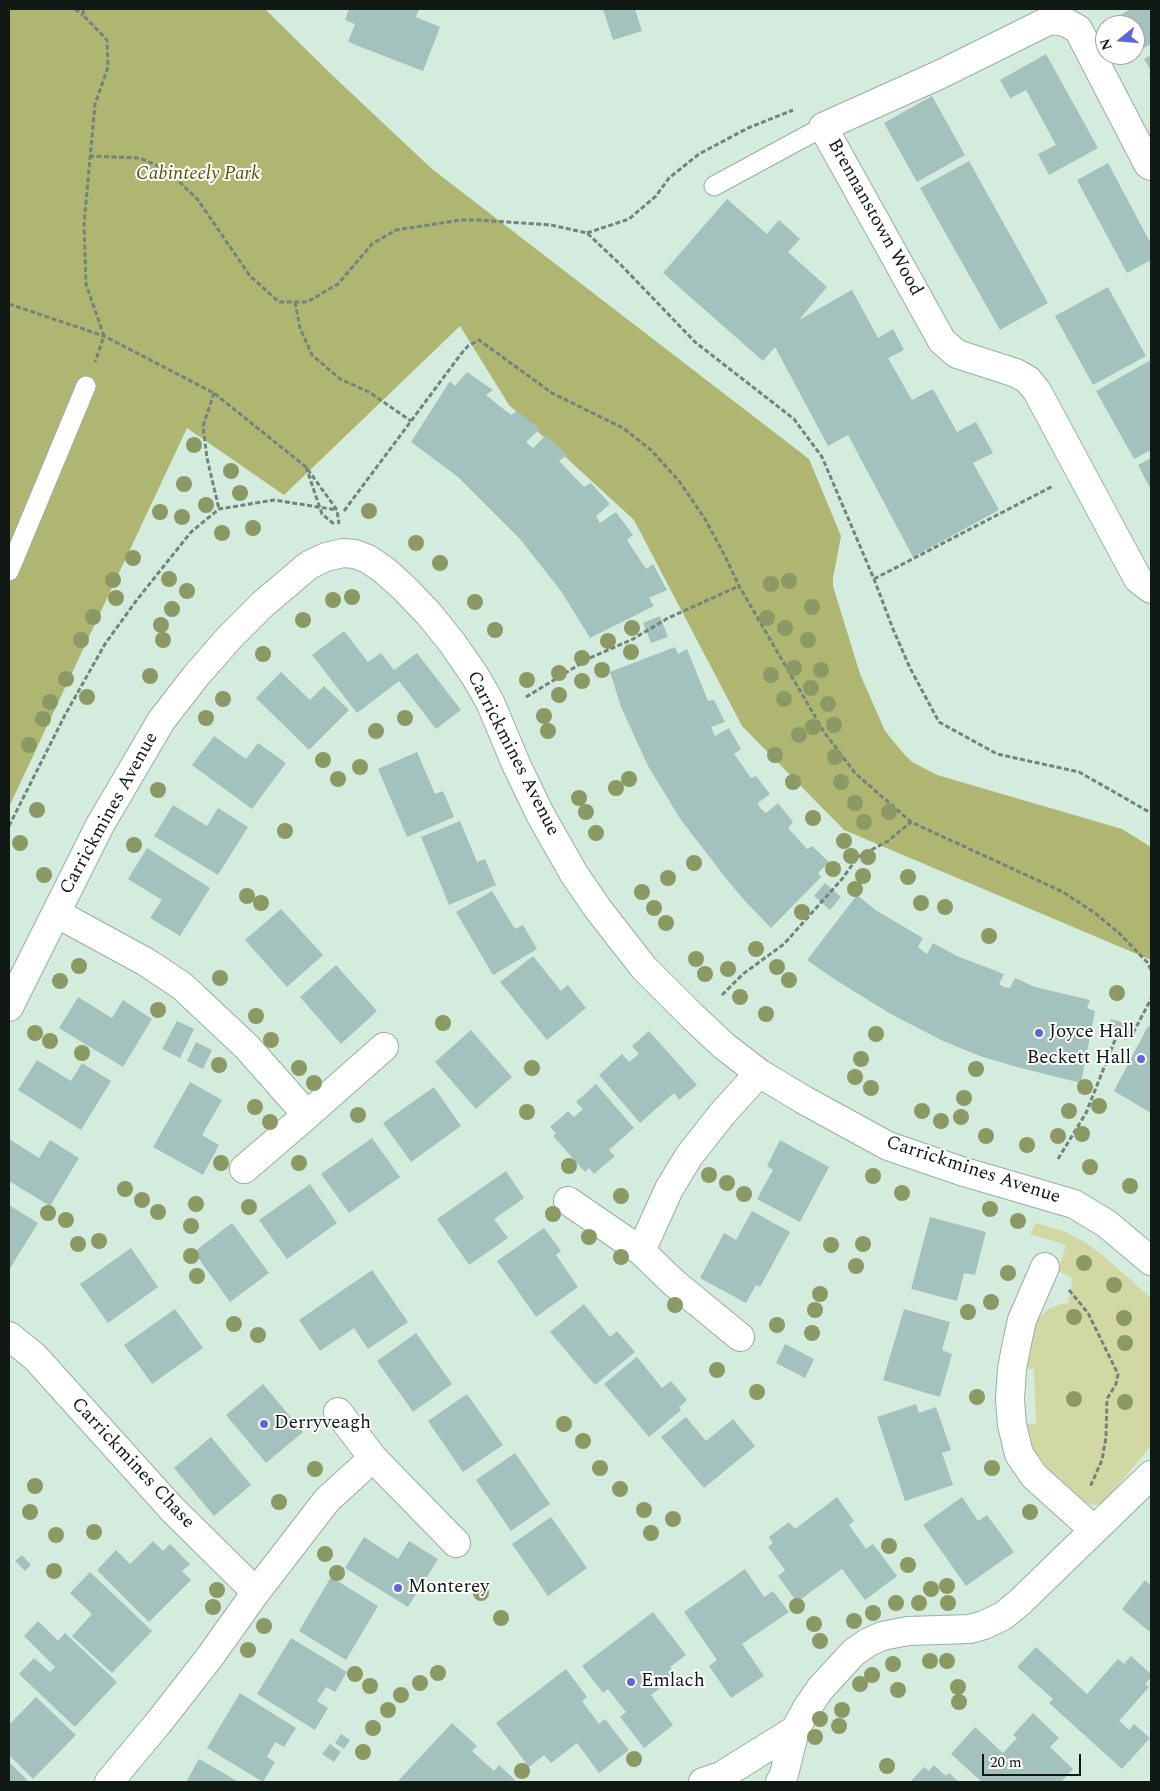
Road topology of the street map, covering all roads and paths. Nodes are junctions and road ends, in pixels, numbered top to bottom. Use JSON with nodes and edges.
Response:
{"nodes":[{"id":1,"x":75,"y":9,"type":"edge"},
{"id":2,"x":83,"y":9,"type":"edge"},
{"id":3,"x":84,"y":16,"type":"junction"},
{"id":4,"x":823,"y":128,"type":"junction"},
{"id":5,"x":89,"y":156,"type":"junction"},
{"id":6,"x":1151,"y":166,"type":"edge"},
{"id":7,"x":714,"y":186,"type":"dead end"},
{"id":8,"x":295,"y":302,"type":"junction"},
{"id":9,"x":9,"y":304,"type":"edge"},
{"id":10,"x":104,"y":336,"type":"junction"},
{"id":11,"x":86,"y":386,"type":"dead end"},
{"id":12,"x":214,"y":394,"type":"junction"},
{"id":13,"x":411,"y":420,"type":"junction"},
{"id":14,"x":306,"y":467,"type":"junction"},
{"id":15,"x":1080,"y":471,"type":"junction"},
{"id":16,"x":320,"y":507,"type":"junction"},
{"id":17,"x":219,"y":509,"type":"junction"},
{"id":18,"x":337,"y":510,"type":"junction"},
{"id":19,"x":344,"y":511,"type":"dead end"},
{"id":20,"x":9,"y":571,"type":"edge"},
{"id":21,"x":874,"y":579,"type":"junction"},
{"id":22,"x":739,"y":586,"type":"junction"},
{"id":23,"x":1151,"y":589,"type":"edge"},
{"id":24,"x":526,"y":697,"type":"dead end"},
{"id":25,"x":1151,"y":813,"type":"edge"},
{"id":26,"x":910,"y":822,"type":"junction"},
{"id":27,"x":9,"y":826,"type":"edge"},
{"id":28,"x":56,"y":913,"type":"junction"},
{"id":29,"x":1151,"y":970,"type":"edge"},
{"id":30,"x":722,"y":995,"type":"dead end"},
{"id":31,"x":1151,"y":999,"type":"edge"},
{"id":32,"x":9,"y":1007,"type":"edge"},
{"id":33,"x":384,"y":1047,"type":"dead end"},
{"id":34,"x":759,"y":1073,"type":"junction"},
{"id":35,"x":307,"y":1115,"type":"junction"},
{"id":36,"x":1058,"y":1159,"type":"dead end"},
{"id":37,"x":244,"y":1169,"type":"dead end"},
{"id":38,"x":568,"y":1201,"type":"dead end"},
{"id":39,"x":641,"y":1251,"type":"junction"},
{"id":40,"x":1151,"y":1260,"type":"edge"},
{"id":41,"x":1046,"y":1267,"type":"joint"},
{"id":42,"x":9,"y":1336,"type":"edge"},
{"id":43,"x":740,"y":1337,"type":"dead end"},
{"id":44,"x":338,"y":1412,"type":"dead end"},
{"id":45,"x":373,"y":1458,"type":"junction"},
{"id":46,"x":1151,"y":1475,"type":"edge"},
{"id":47,"x":1084,"y":1522,"type":"junction"},
{"id":48,"x":456,"y":1543,"type":"dead end"},
{"id":49,"x":256,"y":1592,"type":"junction"},
{"id":50,"x":795,"y":1730,"type":"junction"},
{"id":51,"x":109,"y":1782,"type":"edge"},
{"id":52,"x":703,"y":1782,"type":"edge"},
{"id":53,"x":780,"y":1782,"type":"edge"}],
"edges":[{"from":1,"to":3,"type":"path"},
{"from":2,"to":3,"type":"path"},
{"from":3,"to":5,"type":"path"},
{"from":4,"to":6,"type":"street","name":"Brennanstown Wood"},
{"from":4,"to":7,"type":"lane"},
{"from":4,"to":15,"type":"street","name":"Brennanstown Wood"},
{"from":5,"to":8,"type":"path"},
{"from":5,"to":10,"type":"path"},
{"from":8,"to":13,"type":"path"},
{"from":8,"to":21,"type":"path"},
{"from":9,"to":10,"type":"path"},
{"from":10,"to":12,"type":"path"},
{"from":11,"to":20,"type":"lane"},
{"from":12,"to":14,"type":"path"},
{"from":12,"to":17,"type":"path"},
{"from":13,"to":19,"type":"path"},
{"from":13,"to":22,"type":"path"},
{"from":14,"to":16,"type":"path"},
{"from":14,"to":18,"type":"path"},
{"from":15,"to":21,"type":"path"},
{"from":15,"to":23,"type":"street","name":"Brennanstown Wood"},
{"from":16,"to":17,"type":"path"},
{"from":16,"to":18,"type":"path"},
{"from":16,"to":18,"type":"path"},
{"from":17,"to":27,"type":"path"},
{"from":21,"to":25,"type":"path"},
{"from":22,"to":24,"type":"path"},
{"from":22,"to":26,"type":"path"},
{"from":26,"to":29,"type":"path"},
{"from":26,"to":30,"type":"path"},
{"from":28,"to":32,"type":"street","name":"Carrickmines Avenue"},
{"from":28,"to":34,"type":"street","name":"Carrickmines Avenue"},
{"from":28,"to":35,"type":"street"},
{"from":31,"to":36,"type":"path"},
{"from":33,"to":35,"type":"street"},
{"from":34,"to":39,"type":"street"},
{"from":34,"to":40,"type":"street","name":"Carrickmines Avenue"},
{"from":35,"to":37,"type":"street"},
{"from":38,"to":39,"type":"street"},
{"from":39,"to":43,"type":"street"},
{"from":41,"to":47,"type":"path"},
{"from":41,"to":47,"type":"street"},
{"from":42,"to":49,"type":"street","name":"Carrickmines Chase"},
{"from":44,"to":45,"type":"street"},
{"from":45,"to":48,"type":"street"},
{"from":45,"to":49,"type":"street"},
{"from":46,"to":47,"type":"street"},
{"from":47,"to":50,"type":"street"},
{"from":49,"to":51,"type":"street"},
{"from":50,"to":52,"type":"street"},
{"from":50,"to":53,"type":"street"}]}
